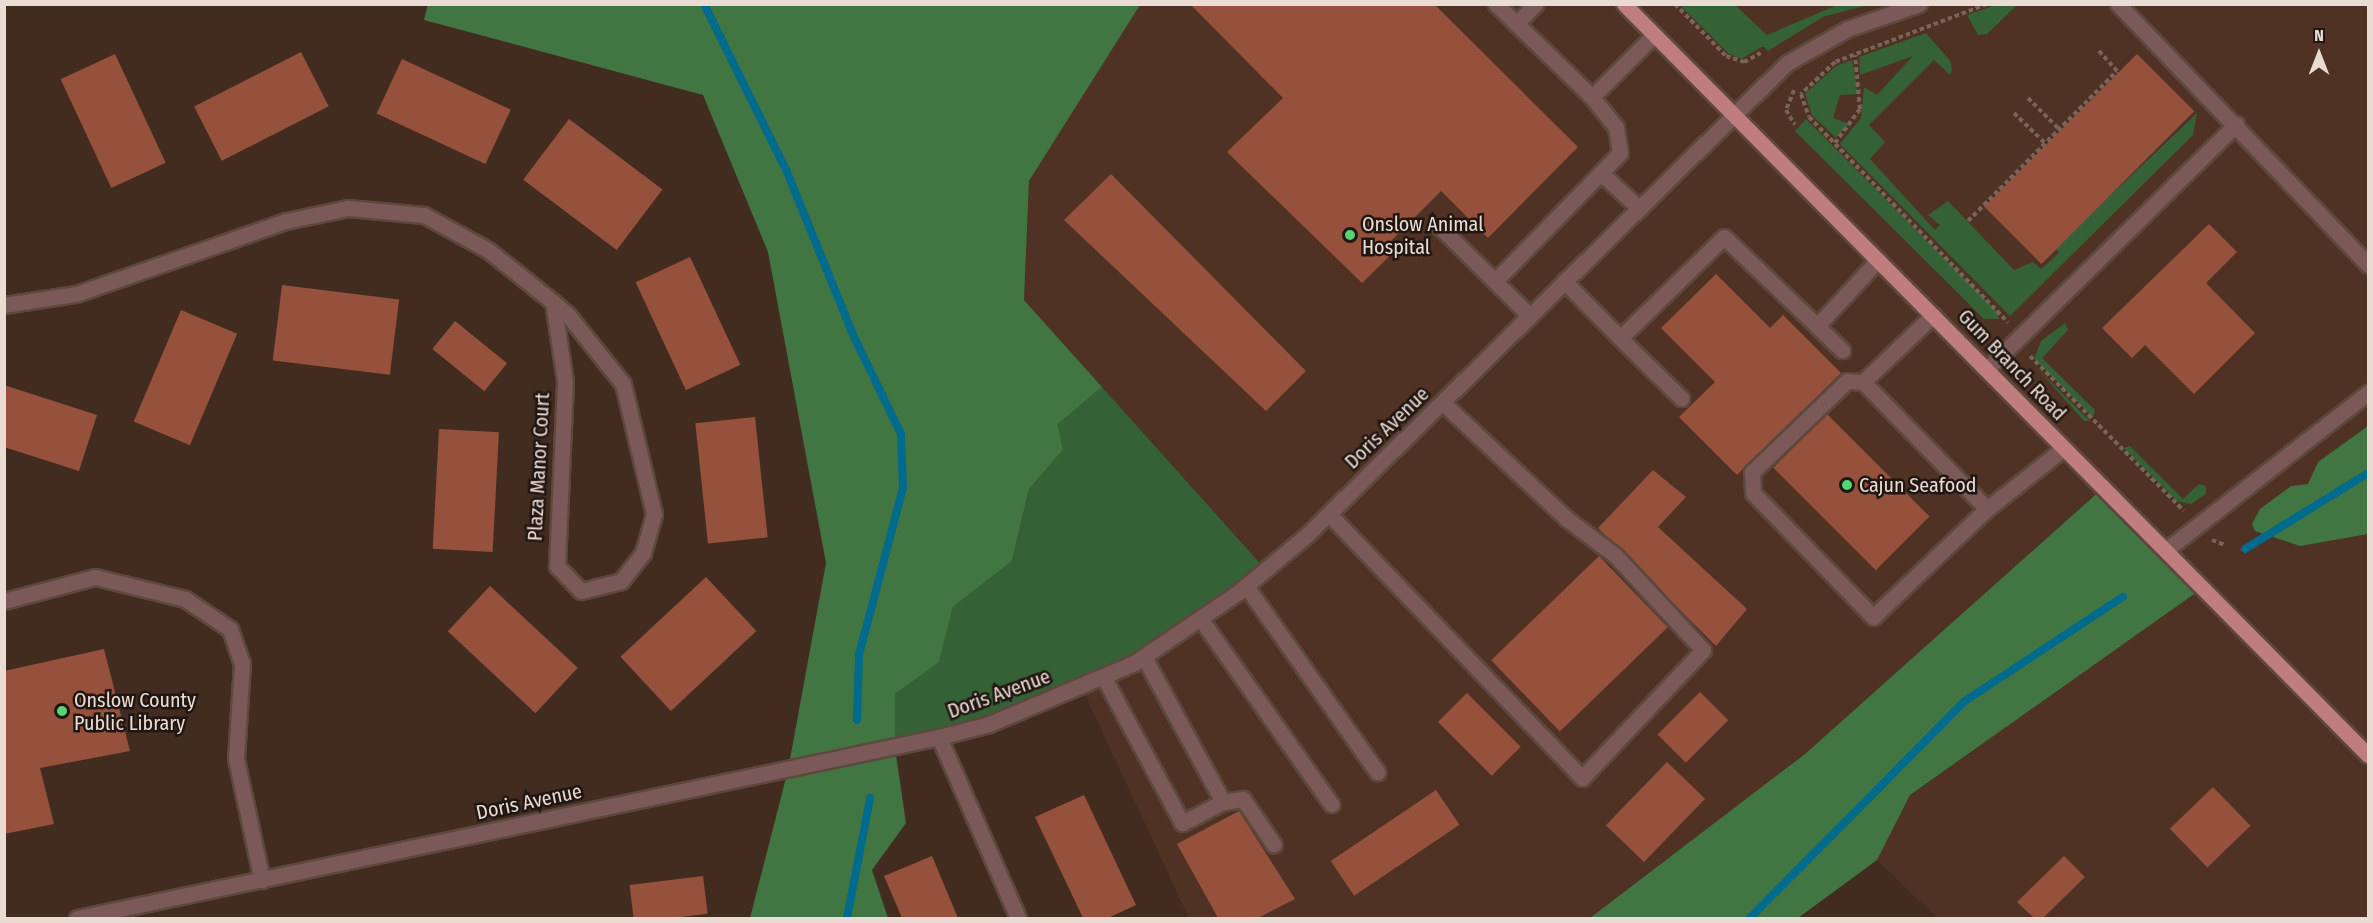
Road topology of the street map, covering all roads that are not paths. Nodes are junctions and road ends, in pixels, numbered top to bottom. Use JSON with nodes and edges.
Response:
{"nodes":[{"id":1,"x":1496,"y":4,"type":"edge"},
{"id":2,"x":1535,"y":4,"type":"edge"},
{"id":3,"x":1624,"y":4,"type":"edge"},
{"id":4,"x":1919,"y":4,"type":"edge"},
{"id":5,"x":2118,"y":4,"type":"edge"},
{"id":6,"x":1516,"y":24,"type":"junction"},
{"id":7,"x":1654,"y":35,"type":"junction"},
{"id":8,"x":1592,"y":97,"type":"junction"},
{"id":9,"x":1731,"y":114,"type":"junction"},
{"id":10,"x":2236,"y":124,"type":"junction"},
{"id":11,"x":1602,"y":174,"type":"junction"},
{"id":12,"x":1640,"y":208,"type":"junction"},
{"id":13,"x":1439,"y":226,"type":"dead end"},
{"id":14,"x":1878,"y":260,"type":"junction"},
{"id":15,"x":2368,"y":265,"type":"edge"},
{"id":16,"x":1495,"y":281,"type":"junction"},
{"id":17,"x":1564,"y":281,"type":"junction"},
{"id":18,"x":553,"y":302,"type":"junction"},
{"id":19,"x":4,"y":305,"type":"edge"},
{"id":20,"x":1529,"y":315,"type":"junction"},
{"id":21,"x":1933,"y":315,"type":"junction"},
{"id":22,"x":1817,"y":326,"type":"junction"},
{"id":23,"x":1620,"y":338,"type":"junction"},
{"id":24,"x":1842,"y":350,"type":"dead end"},
{"id":25,"x":1988,"y":368,"type":"junction"},
{"id":26,"x":1863,"y":382,"type":"junction"},
{"id":27,"x":2368,"y":393,"type":"edge"},
{"id":28,"x":1681,"y":398,"type":"dead end"},
{"id":29,"x":1443,"y":403,"type":"junction"},
{"id":30,"x":2064,"y":448,"type":"junction"},
{"id":31,"x":1987,"y":509,"type":"junction"},
{"id":32,"x":1329,"y":514,"type":"junction"},
{"id":33,"x":2166,"y":550,"type":"junction"},
{"id":34,"x":1246,"y":586,"type":"junction"},
{"id":35,"x":4,"y":601,"type":"edge"},
{"id":36,"x":1200,"y":618,"type":"junction"},
{"id":37,"x":1144,"y":657,"type":"junction"},
{"id":38,"x":1103,"y":676,"type":"junction"},
{"id":39,"x":939,"y":737,"type":"junction"},
{"id":40,"x":2368,"y":755,"type":"edge"},
{"id":41,"x":1377,"y":772,"type":"dead end"},
{"id":42,"x":1223,"y":802,"type":"junction"},
{"id":43,"x":1331,"y":804,"type":"dead end"},
{"id":44,"x":1274,"y":845,"type":"dead end"},
{"id":45,"x":262,"y":879,"type":"junction"},
{"id":46,"x":77,"y":918,"type":"edge"},
{"id":47,"x":1018,"y":918,"type":"edge"}],
"edges":[{"from":1,"to":6,"type":"street"},
{"from":2,"to":6,"type":"street"},
{"from":3,"to":7,"type":"main road","name":"Gum Branch Road"},
{"from":4,"to":9,"type":"street","name":"Doris Avenue"},
{"from":5,"to":10,"type":"street"},
{"from":6,"to":8,"type":"street"},
{"from":7,"to":8,"type":"street"},
{"from":7,"to":9,"type":"main road","name":"Gum Branch Road"},
{"from":8,"to":11,"type":"street"},
{"from":9,"to":12,"type":"street","name":"Doris Avenue"},
{"from":9,"to":14,"type":"main road","name":"Gum Branch Road"},
{"from":10,"to":15,"type":"street"},
{"from":10,"to":25,"type":"street"},
{"from":11,"to":12,"type":"street"},
{"from":11,"to":16,"type":"street"},
{"from":12,"to":17,"type":"street","name":"Doris Avenue"},
{"from":13,"to":16,"type":"street"},
{"from":14,"to":21,"type":"main road","name":"Gum Branch Road"},
{"from":14,"to":22,"type":"street"},
{"from":16,"to":20,"type":"street"},
{"from":17,"to":20,"type":"street","name":"Doris Avenue"},
{"from":17,"to":23,"type":"street"},
{"from":18,"to":18,"type":"street","name":"Plaza Manor Court"},
{"from":18,"to":19,"type":"street","name":"Plaza Manor Court"},
{"from":20,"to":29,"type":"street","name":"Doris Avenue"},
{"from":21,"to":25,"type":"main road","name":"Gum Branch Road"},
{"from":21,"to":26,"type":"street"},
{"from":22,"to":23,"type":"street"},
{"from":22,"to":24,"type":"street"},
{"from":23,"to":28,"type":"street"},
{"from":25,"to":30,"type":"main road","name":"Gum Branch Road"},
{"from":26,"to":31,"type":"street"},
{"from":26,"to":31,"type":"street"},
{"from":27,"to":33,"type":"street"},
{"from":29,"to":32,"type":"street","name":"Doris Avenue"},
{"from":29,"to":32,"type":"street"},
{"from":30,"to":31,"type":"street"},
{"from":30,"to":33,"type":"main road","name":"Gum Branch Road"},
{"from":32,"to":34,"type":"street","name":"Doris Avenue"},
{"from":33,"to":40,"type":"main road","name":"Gum Branch Road"},
{"from":34,"to":36,"type":"street","name":"Doris Avenue"},
{"from":34,"to":41,"type":"street"},
{"from":35,"to":45,"type":"street"},
{"from":36,"to":37,"type":"street","name":"Doris Avenue"},
{"from":36,"to":43,"type":"street"},
{"from":37,"to":38,"type":"street","name":"Doris Avenue"},
{"from":37,"to":42,"type":"street"},
{"from":38,"to":39,"type":"street","name":"Doris Avenue"},
{"from":38,"to":42,"type":"street"},
{"from":39,"to":45,"type":"street","name":"Doris Avenue"},
{"from":39,"to":47,"type":"street"},
{"from":42,"to":44,"type":"street"},
{"from":45,"to":46,"type":"street","name":"Doris Avenue"}]}
